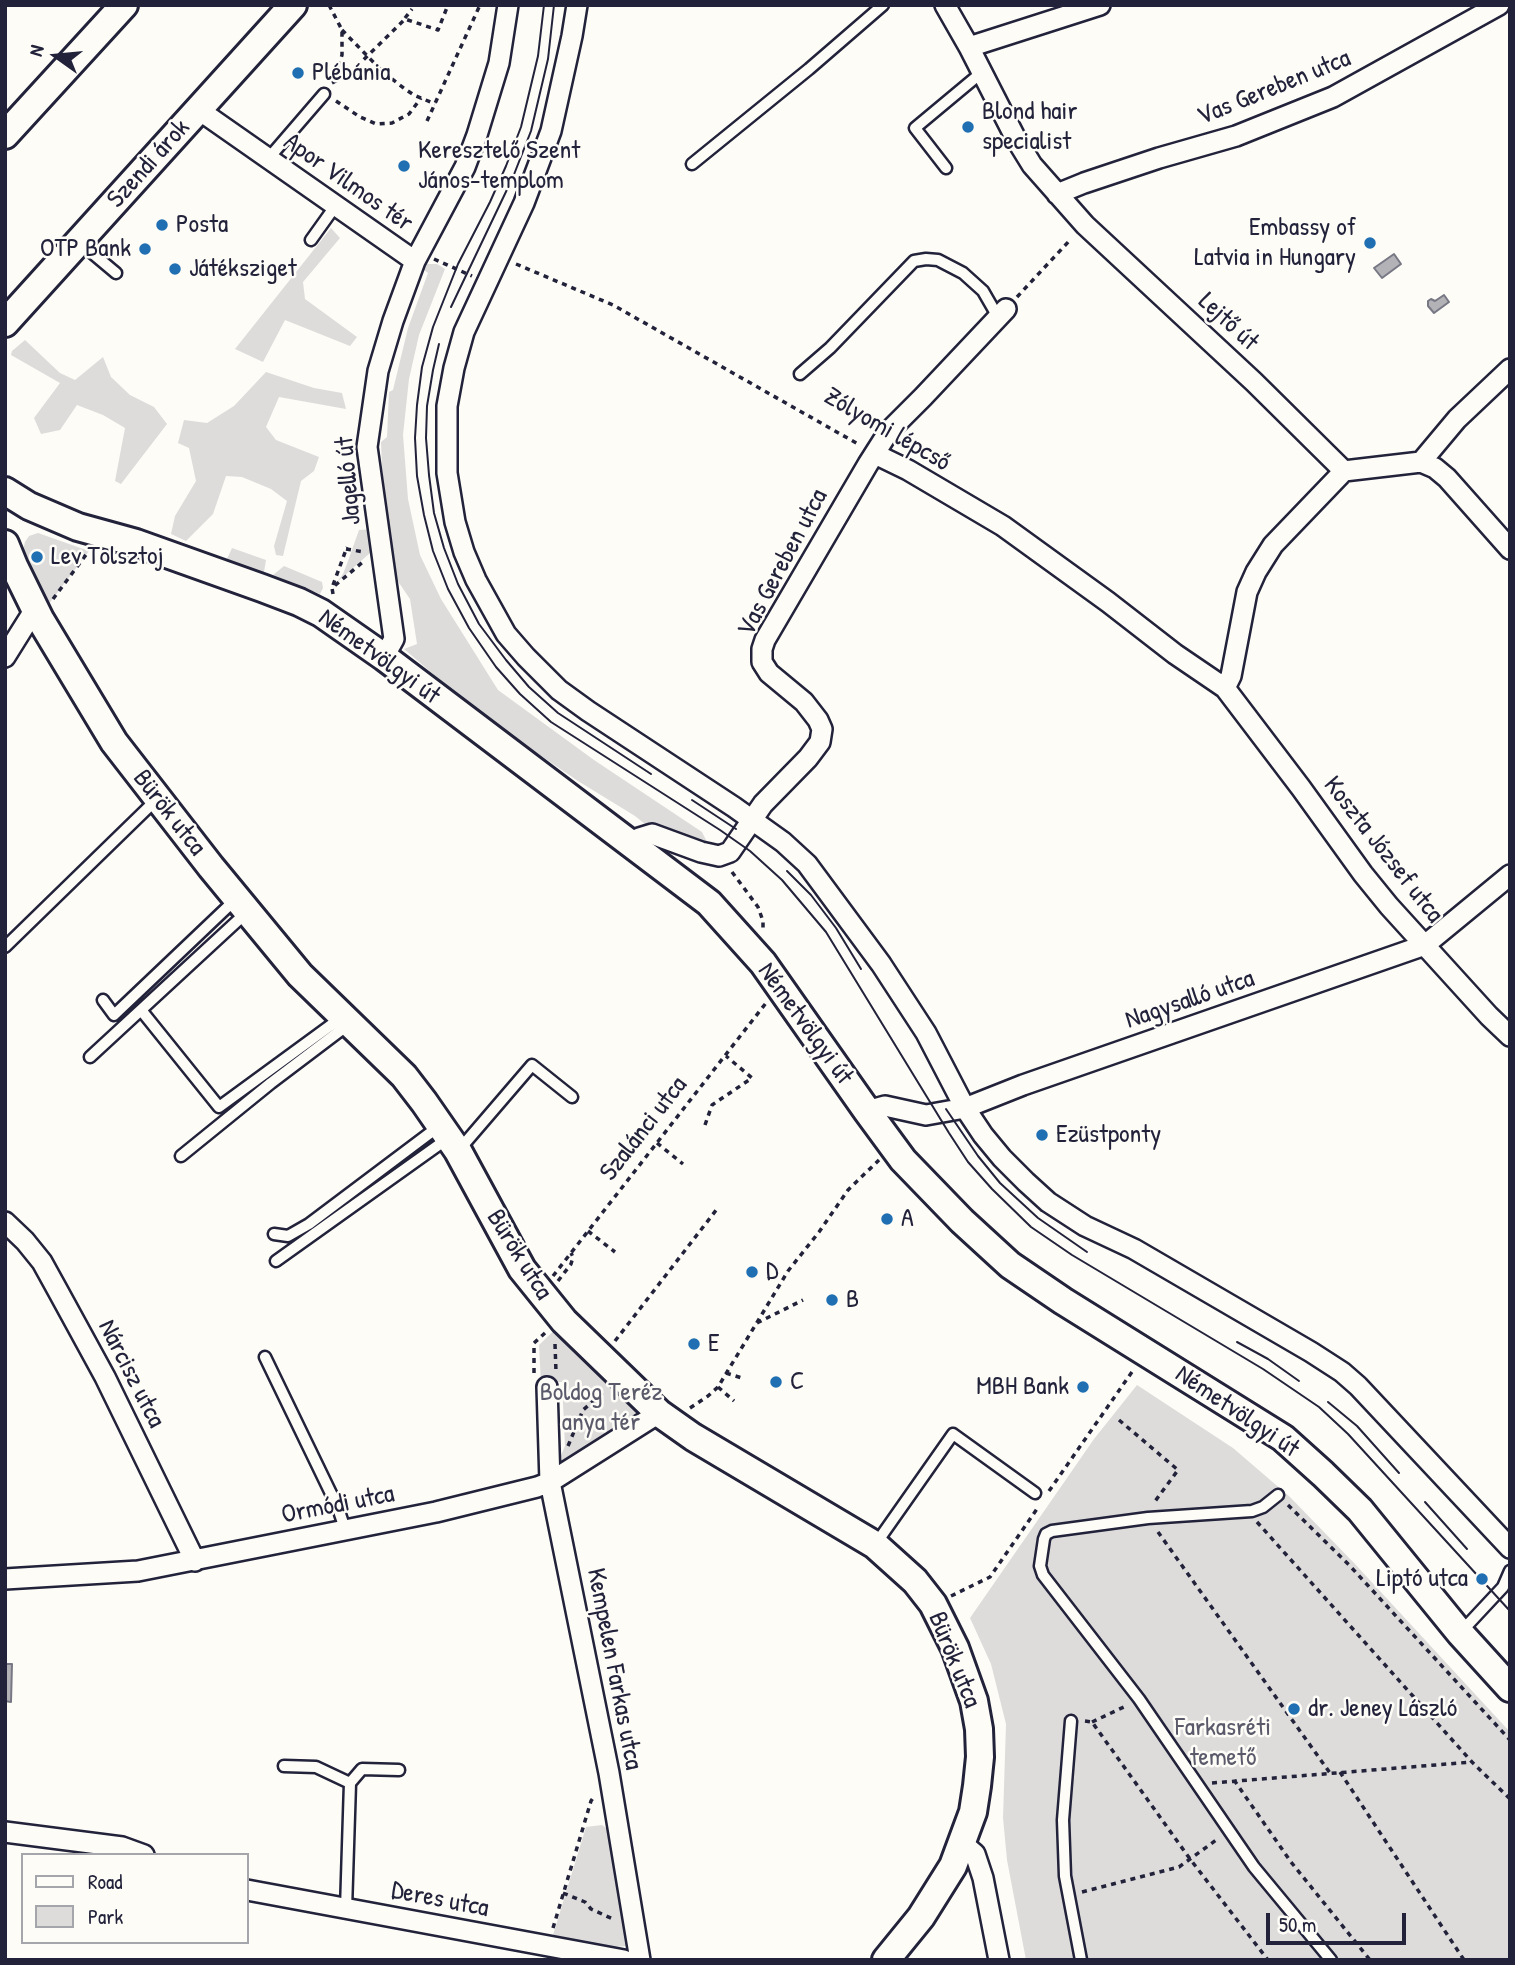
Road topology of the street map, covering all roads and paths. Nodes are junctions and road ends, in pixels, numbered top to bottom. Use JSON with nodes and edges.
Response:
{"nodes":[{"id":1,"x":124,"y":5,"type":"edge"},
{"id":2,"x":293,"y":5,"type":"edge"},
{"id":3,"x":329,"y":5,"type":"edge"},
{"id":4,"x":448,"y":5,"type":"edge"},
{"id":5,"x":480,"y":5,"type":"edge"},
{"id":6,"x":508,"y":5,"type":"edge"},
{"id":7,"x":577,"y":5,"type":"edge"},
{"id":8,"x":883,"y":5,"type":"edge"},
{"id":9,"x":946,"y":5,"type":"edge"},
{"id":10,"x":1100,"y":5,"type":"edge"},
{"id":11,"x":1499,"y":5,"type":"edge"},
{"id":12,"x":412,"y":9,"type":"dead end"},
{"id":13,"x":405,"y":19,"type":"junction"},
{"id":14,"x":342,"y":30,"type":"junction"},
{"id":15,"x":969,"y":47,"type":"junction"},
{"id":16,"x":367,"y":57,"type":"junction"},
{"id":17,"x":982,"y":73,"type":"junction"},
{"id":18,"x":332,"y":83,"type":"junction"},
{"id":19,"x":324,"y":94,"type":"junction"},
{"id":20,"x":421,"y":98,"type":"junction"},
{"id":21,"x":435,"y":104,"type":"junction"},
{"id":22,"x":199,"y":110,"type":"junction"},
{"id":23,"x":427,"y":121,"type":"dead end"},
{"id":24,"x":5,"y":135,"type":"edge"},
{"id":25,"x":268,"y":159,"type":"junction"},
{"id":26,"x":692,"y":164,"type":"dead end"},
{"id":27,"x":946,"y":168,"type":"dead end"},
{"id":28,"x":1057,"y":194,"type":"junction"},
{"id":29,"x":336,"y":205,"type":"junction"},
{"id":30,"x":1085,"y":225,"type":"junction"},
{"id":31,"x":311,"y":240,"type":"dead end"},
{"id":32,"x":79,"y":242,"type":"junction"},
{"id":33,"x":418,"y":257,"type":"junction"},
{"id":34,"x":500,"y":257,"type":"junction"},
{"id":35,"x":116,"y":273,"type":"dead end"},
{"id":36,"x":486,"y":283,"type":"junction"},
{"id":37,"x":1002,"y":313,"type":"junction"},
{"id":38,"x":5,"y":323,"type":"edge"},
{"id":39,"x":1510,"y":369,"type":"edge"},
{"id":40,"x":800,"y":374,"type":"dead end"},
{"id":41,"x":875,"y":454,"type":"junction"},
{"id":42,"x":1421,"y":462,"type":"junction"},
{"id":43,"x":1345,"y":471,"type":"junction"},
{"id":44,"x":5,"y":491,"type":"edge"},
{"id":45,"x":29,"y":506,"type":"junction"},
{"id":46,"x":81,"y":547,"type":"dead end"},
{"id":47,"x":1510,"y":549,"type":"edge"},
{"id":48,"x":376,"y":550,"type":"junction"},
{"id":49,"x":10,"y":555,"type":"edge"},
{"id":50,"x":334,"y":581,"type":"dead end"},
{"id":51,"x":335,"y":601,"type":"dead end"},
{"id":52,"x":44,"y":604,"type":"junction"},
{"id":53,"x":5,"y":657,"type":"edge"},
{"id":54,"x":384,"y":657,"type":"junction"},
{"id":55,"x":1225,"y":688,"type":"junction"},
{"id":56,"x":157,"y":798,"type":"junction"},
{"id":57,"x":751,"y":820,"type":"junction"},
{"id":58,"x":633,"y":846,"type":"junction"},
{"id":59,"x":719,"y":856,"type":"junction"},
{"id":60,"x":1510,"y":875,"type":"edge"},
{"id":61,"x":242,"y":905,"type":"junction"},
{"id":62,"x":1425,"y":945,"type":"junction"},
{"id":63,"x":5,"y":947,"type":"edge"},
{"id":64,"x":763,"y":963,"type":"junction"},
{"id":65,"x":103,"y":1000,"type":"dead end"},
{"id":66,"x":764,"y":1005,"type":"dead end"},
{"id":67,"x":141,"y":1010,"type":"junction"},
{"id":68,"x":346,"y":1020,"type":"junction"},
{"id":69,"x":1510,"y":1036,"type":"edge"},
{"id":70,"x":726,"y":1056,"type":"junction"},
{"id":71,"x":90,"y":1057,"type":"dead end"},
{"id":72,"x":572,"y":1097,"type":"dead end"},
{"id":73,"x":965,"y":1108,"type":"junction"},
{"id":74,"x":867,"y":1111,"type":"junction"},
{"id":75,"x":705,"y":1125,"type":"dead end"},
{"id":76,"x":450,"y":1137,"type":"junction"},
{"id":77,"x":657,"y":1143,"type":"junction"},
{"id":78,"x":181,"y":1156,"type":"dead end"},
{"id":79,"x":683,"y":1164,"type":"dead end"},
{"id":80,"x":874,"y":1165,"type":"dead end"},
{"id":81,"x":718,"y":1209,"type":"dead end"},
{"id":82,"x":5,"y":1222,"type":"edge"},
{"id":83,"x":588,"y":1231,"type":"junction"},
{"id":84,"x":274,"y":1234,"type":"dead end"},
{"id":85,"x":615,"y":1252,"type":"dead end"},
{"id":86,"x":571,"y":1253,"type":"junction"},
{"id":87,"x":276,"y":1261,"type":"dead end"},
{"id":88,"x":553,"y":1276,"type":"dead end"},
{"id":89,"x":554,"y":1286,"type":"dead end"},
{"id":90,"x":803,"y":1300,"type":"dead end"},
{"id":91,"x":755,"y":1324,"type":"junction"},
{"id":92,"x":609,"y":1348,"type":"dead end"},
{"id":93,"x":265,"y":1357,"type":"dead end"},
{"id":94,"x":726,"y":1373,"type":"junction"},
{"id":95,"x":743,"y":1378,"type":"dead end"},
{"id":96,"x":611,"y":1385,"type":"dead end"},
{"id":97,"x":547,"y":1387,"type":"dead end"},
{"id":98,"x":718,"y":1387,"type":"junction"},
{"id":99,"x":734,"y":1401,"type":"dead end"},
{"id":100,"x":665,"y":1418,"type":"junction"},
{"id":101,"x":1119,"y":1420,"type":"dead end"},
{"id":102,"x":566,"y":1450,"type":"dead end"},
{"id":103,"x":550,"y":1482,"type":"junction"},
{"id":104,"x":1035,"y":1493,"type":"dead end"},
{"id":105,"x":1278,"y":1495,"type":"joint"},
{"id":106,"x":1252,"y":1511,"type":"junction"},
{"id":107,"x":1148,"y":1518,"type":"junction"},
{"id":108,"x":345,"y":1529,"type":"junction"},
{"id":109,"x":874,"y":1545,"type":"junction"},
{"id":110,"x":1510,"y":1548,"type":"edge"},
{"id":111,"x":195,"y":1561,"type":"junction"},
{"id":112,"x":1510,"y":1571,"type":"edge"},
{"id":113,"x":5,"y":1579,"type":"edge"},
{"id":114,"x":1460,"y":1633,"type":"junction"},
{"id":115,"x":1510,"y":1688,"type":"edge"},
{"id":116,"x":1139,"y":1699,"type":"junction"},
{"id":117,"x":1071,"y":1721,"type":"joint"},
{"id":118,"x":1091,"y":1722,"type":"junction"},
{"id":119,"x":1510,"y":1740,"type":"edge"},
{"id":120,"x":1472,"y":1762,"type":"junction"},
{"id":121,"x":284,"y":1766,"type":"dead end"},
{"id":122,"x":399,"y":1770,"type":"dead end"},
{"id":123,"x":1340,"y":1772,"type":"junction"},
{"id":124,"x":610,"y":1773,"type":"junction"},
{"id":125,"x":1329,"y":1773,"type":"junction"},
{"id":126,"x":1234,"y":1780,"type":"junction"},
{"id":127,"x":350,"y":1783,"type":"junction"},
{"id":128,"x":1200,"y":1787,"type":"junction"},
{"id":129,"x":1510,"y":1799,"type":"edge"},
{"id":130,"x":5,"y":1832,"type":"edge"},
{"id":131,"x":962,"y":1843,"type":"junction"},
{"id":132,"x":1212,"y":1843,"type":"dead end"},
{"id":133,"x":138,"y":1853,"type":"edge"},
{"id":134,"x":1190,"y":1859,"type":"junction"},
{"id":135,"x":248,"y":1890,"type":"edge"},
{"id":136,"x":563,"y":1893,"type":"junction"},
{"id":137,"x":1069,"y":1895,"type":"junction"},
{"id":138,"x":346,"y":1909,"type":"junction"},
{"id":139,"x":634,"y":1928,"type":"junction"},
{"id":140,"x":547,"y":1947,"type":"junction"},
{"id":141,"x":624,"y":1960,"type":"edge"},
{"id":142,"x":640,"y":1960,"type":"edge"},
{"id":143,"x":886,"y":1960,"type":"edge"},
{"id":144,"x":999,"y":1960,"type":"edge"},
{"id":145,"x":1081,"y":1960,"type":"edge"},
{"id":146,"x":1268,"y":1960,"type":"edge"},
{"id":147,"x":1331,"y":1960,"type":"edge"},
{"id":148,"x":1370,"y":1960,"type":"edge"},
{"id":149,"x":1464,"y":1960,"type":"edge"}],
"edges":[{"from":1,"to":24,"type":"street"},
{"from":2,"to":22,"type":"street","name":"Szendi árok"},
{"from":3,"to":14,"type":"path"},
{"from":4,"to":13,"type":"path"},
{"from":5,"to":21,"type":"path"},
{"from":6,"to":33,"type":"street","name":"Apor Vilmos tér"},
{"from":7,"to":34,"type":"street"},
{"from":8,"to":26,"type":"lane"},
{"from":9,"to":15,"type":"street","name":"Lejtő út"},
{"from":10,"to":15,"type":"street"},
{"from":11,"to":28,"type":"street","name":"Vas Gereben utca"},
{"from":12,"to":13,"type":"path"},
{"from":13,"to":16,"type":"path"},
{"from":14,"to":16,"type":"path"},
{"from":14,"to":18,"type":"path"},
{"from":15,"to":17,"type":"street","name":"Lejtő út"},
{"from":16,"to":18,"type":"path"},
{"from":16,"to":20,"type":"path"},
{"from":17,"to":27,"type":"lane"},
{"from":17,"to":28,"type":"street","name":"Lejtő út"},
{"from":18,"to":19,"type":"path"},
{"from":19,"to":20,"type":"path"},
{"from":19,"to":25,"type":"lane"},
{"from":20,"to":21,"type":"path"},
{"from":21,"to":23,"type":"path"},
{"from":22,"to":25,"type":"street","name":"Apor Vilmos tér"},
{"from":22,"to":32,"type":"street","name":"Szendi árok"},
{"from":25,"to":29,"type":"street","name":"Apor Vilmos tér"},
{"from":28,"to":30,"type":"street","name":"Lejtő út"},
{"from":29,"to":31,"type":"lane"},
{"from":29,"to":33,"type":"street","name":"Apor Vilmos tér"},
{"from":30,"to":37,"type":"path"},
{"from":30,"to":43,"type":"street","name":"Lejtő út"},
{"from":32,"to":35,"type":"lane"},
{"from":32,"to":38,"type":"street","name":"Szendi árok"},
{"from":33,"to":36,"type":"path"},
{"from":33,"to":48,"type":"street","name":"Jagelló út"},
{"from":34,"to":36,"type":"street"},
{"from":34,"to":41,"type":"path","name":"Zólyomi lépcső"},
{"from":36,"to":57,"type":"street"},
{"from":37,"to":40,"type":"lane"},
{"from":37,"to":41,"type":"street","name":"Vas Gereben utca"},
{"from":39,"to":42,"type":"street"},
{"from":41,"to":55,"type":"street","name":"Zólyomi lépcső"},
{"from":41,"to":57,"type":"street","name":"Vas Gereben utca"},
{"from":42,"to":43,"type":"street"},
{"from":42,"to":47,"type":"street"},
{"from":43,"to":55,"type":"street"},
{"from":44,"to":45,"type":"street","name":"Németvölgyi út"},
{"from":45,"to":49,"type":"street"},
{"from":45,"to":54,"type":"street","name":"Németvölgyi út"},
{"from":46,"to":52,"type":"path"},
{"from":48,"to":50,"type":"path"},
{"from":48,"to":51,"type":"path"},
{"from":48,"to":54,"type":"street","name":"Jagelló út"},
{"from":49,"to":52,"type":"street","name":"Bürök utca"},
{"from":52,"to":53,"type":"street"},
{"from":52,"to":56,"type":"street","name":"Bürök utca"},
{"from":54,"to":58,"type":"street","name":"Németvölgyi út"},
{"from":55,"to":62,"type":"street","name":"Koszta József utca"},
{"from":56,"to":61,"type":"street","name":"Bürök utca"},
{"from":56,"to":63,"type":"lane"},
{"from":57,"to":59,"type":"street","name":"Vas Gereben utca"},
{"from":57,"to":73,"type":"street"},
{"from":58,"to":59,"type":"street"},
{"from":58,"to":64,"type":"street","name":"Németvölgyi út"},
{"from":59,"to":64,"type":"path"},
{"from":60,"to":62,"type":"street","name":"Nagysalló utca"},
{"from":61,"to":65,"type":"lane"},
{"from":61,"to":67,"type":"lane"},
{"from":61,"to":68,"type":"street","name":"Bürök utca"},
{"from":62,"to":69,"type":"street","name":"Koszta József utca"},
{"from":62,"to":73,"type":"street","name":"Nagysalló utca"},
{"from":64,"to":74,"type":"street","name":"Németvölgyi út"},
{"from":66,"to":70,"type":"path","name":"Szalánci utca"},
{"from":67,"to":68,"type":"lane"},
{"from":67,"to":71,"type":"lane"},
{"from":68,"to":76,"type":"street","name":"Bürök utca"},
{"from":68,"to":78,"type":"lane"},
{"from":70,"to":75,"type":"path"},
{"from":70,"to":77,"type":"path","name":"Szalánci utca"},
{"from":72,"to":76,"type":"lane"},
{"from":73,"to":74,"type":"street","name":"Nagysalló utca"},
{"from":73,"to":110,"type":"street"},
{"from":74,"to":114,"type":"street","name":"Németvölgyi út"},
{"from":76,"to":84,"type":"lane"},
{"from":76,"to":87,"type":"lane"},
{"from":76,"to":100,"type":"street","name":"Bürök utca"},
{"from":77,"to":79,"type":"path"},
{"from":77,"to":83,"type":"path","name":"Szalánci utca"},
{"from":80,"to":91,"type":"path"},
{"from":81,"to":92,"type":"path"},
{"from":82,"to":111,"type":"street","name":"Nárcisz utca"},
{"from":83,"to":85,"type":"path"},
{"from":83,"to":86,"type":"path","name":"Szalánci utca"},
{"from":86,"to":88,"type":"path","name":"Szalánci utca"},
{"from":86,"to":89,"type":"path"},
{"from":90,"to":91,"type":"path"},
{"from":91,"to":94,"type":"path"},
{"from":93,"to":108,"type":"lane"},
{"from":94,"to":95,"type":"path"},
{"from":94,"to":98,"type":"path"},
{"from":96,"to":102,"type":"path"},
{"from":97,"to":103,"type":"street","name":"Kempelen Farkas utca"},
{"from":98,"to":99,"type":"path"},
{"from":98,"to":100,"type":"path"},
{"from":100,"to":103,"type":"street","name":"Ormódi utca"},
{"from":100,"to":109,"type":"street","name":"Bürök utca"},
{"from":101,"to":107,"type":"path"},
{"from":103,"to":108,"type":"street","name":"Ormódi utca"},
{"from":103,"to":124,"type":"street","name":"Kempelen Farkas utca"},
{"from":104,"to":109,"type":"lane"},
{"from":105,"to":106,"type":"lane"},
{"from":105,"to":119,"type":"path"},
{"from":106,"to":107,"type":"lane"},
{"from":106,"to":120,"type":"path"},
{"from":107,"to":116,"type":"lane"},
{"from":107,"to":125,"type":"path"},
{"from":108,"to":111,"type":"street","name":"Ormódi utca"},
{"from":109,"to":131,"type":"street","name":"Bürök utca"},
{"from":111,"to":113,"type":"street","name":"Ormódi utca"},
{"from":112,"to":114,"type":"lane"},
{"from":114,"to":115,"type":"street","name":"Németvölgyi út"},
{"from":116,"to":118,"type":"path"},
{"from":116,"to":128,"type":"lane"},
{"from":117,"to":118,"type":"path"},
{"from":117,"to":137,"type":"lane"},
{"from":118,"to":134,"type":"path"},
{"from":120,"to":123,"type":"path"},
{"from":120,"to":129,"type":"path"},
{"from":121,"to":127,"type":"lane"},
{"from":122,"to":127,"type":"lane"},
{"from":123,"to":125,"type":"path"},
{"from":123,"to":149,"type":"path"},
{"from":124,"to":136,"type":"path"},
{"from":124,"to":139,"type":"street","name":"Kempelen Farkas utca"},
{"from":125,"to":126,"type":"path"},
{"from":126,"to":128,"type":"path"},
{"from":126,"to":148,"type":"path"},
{"from":127,"to":138,"type":"lane"},
{"from":128,"to":147,"type":"lane"},
{"from":130,"to":133,"type":"street"},
{"from":131,"to":143,"type":"street","name":"Bürök utca"},
{"from":131,"to":144,"type":"street"},
{"from":132,"to":134,"type":"path"},
{"from":134,"to":137,"type":"path"},
{"from":134,"to":146,"type":"path"},
{"from":135,"to":138,"type":"street","name":"Deres utca"},
{"from":136,"to":139,"type":"path"},
{"from":136,"to":140,"type":"path"},
{"from":137,"to":145,"type":"lane"},
{"from":138,"to":140,"type":"street","name":"Deres utca"},
{"from":139,"to":142,"type":"street","name":"Kempelen Farkas utca"},
{"from":140,"to":141,"type":"street","name":"Deres utca"}]}
